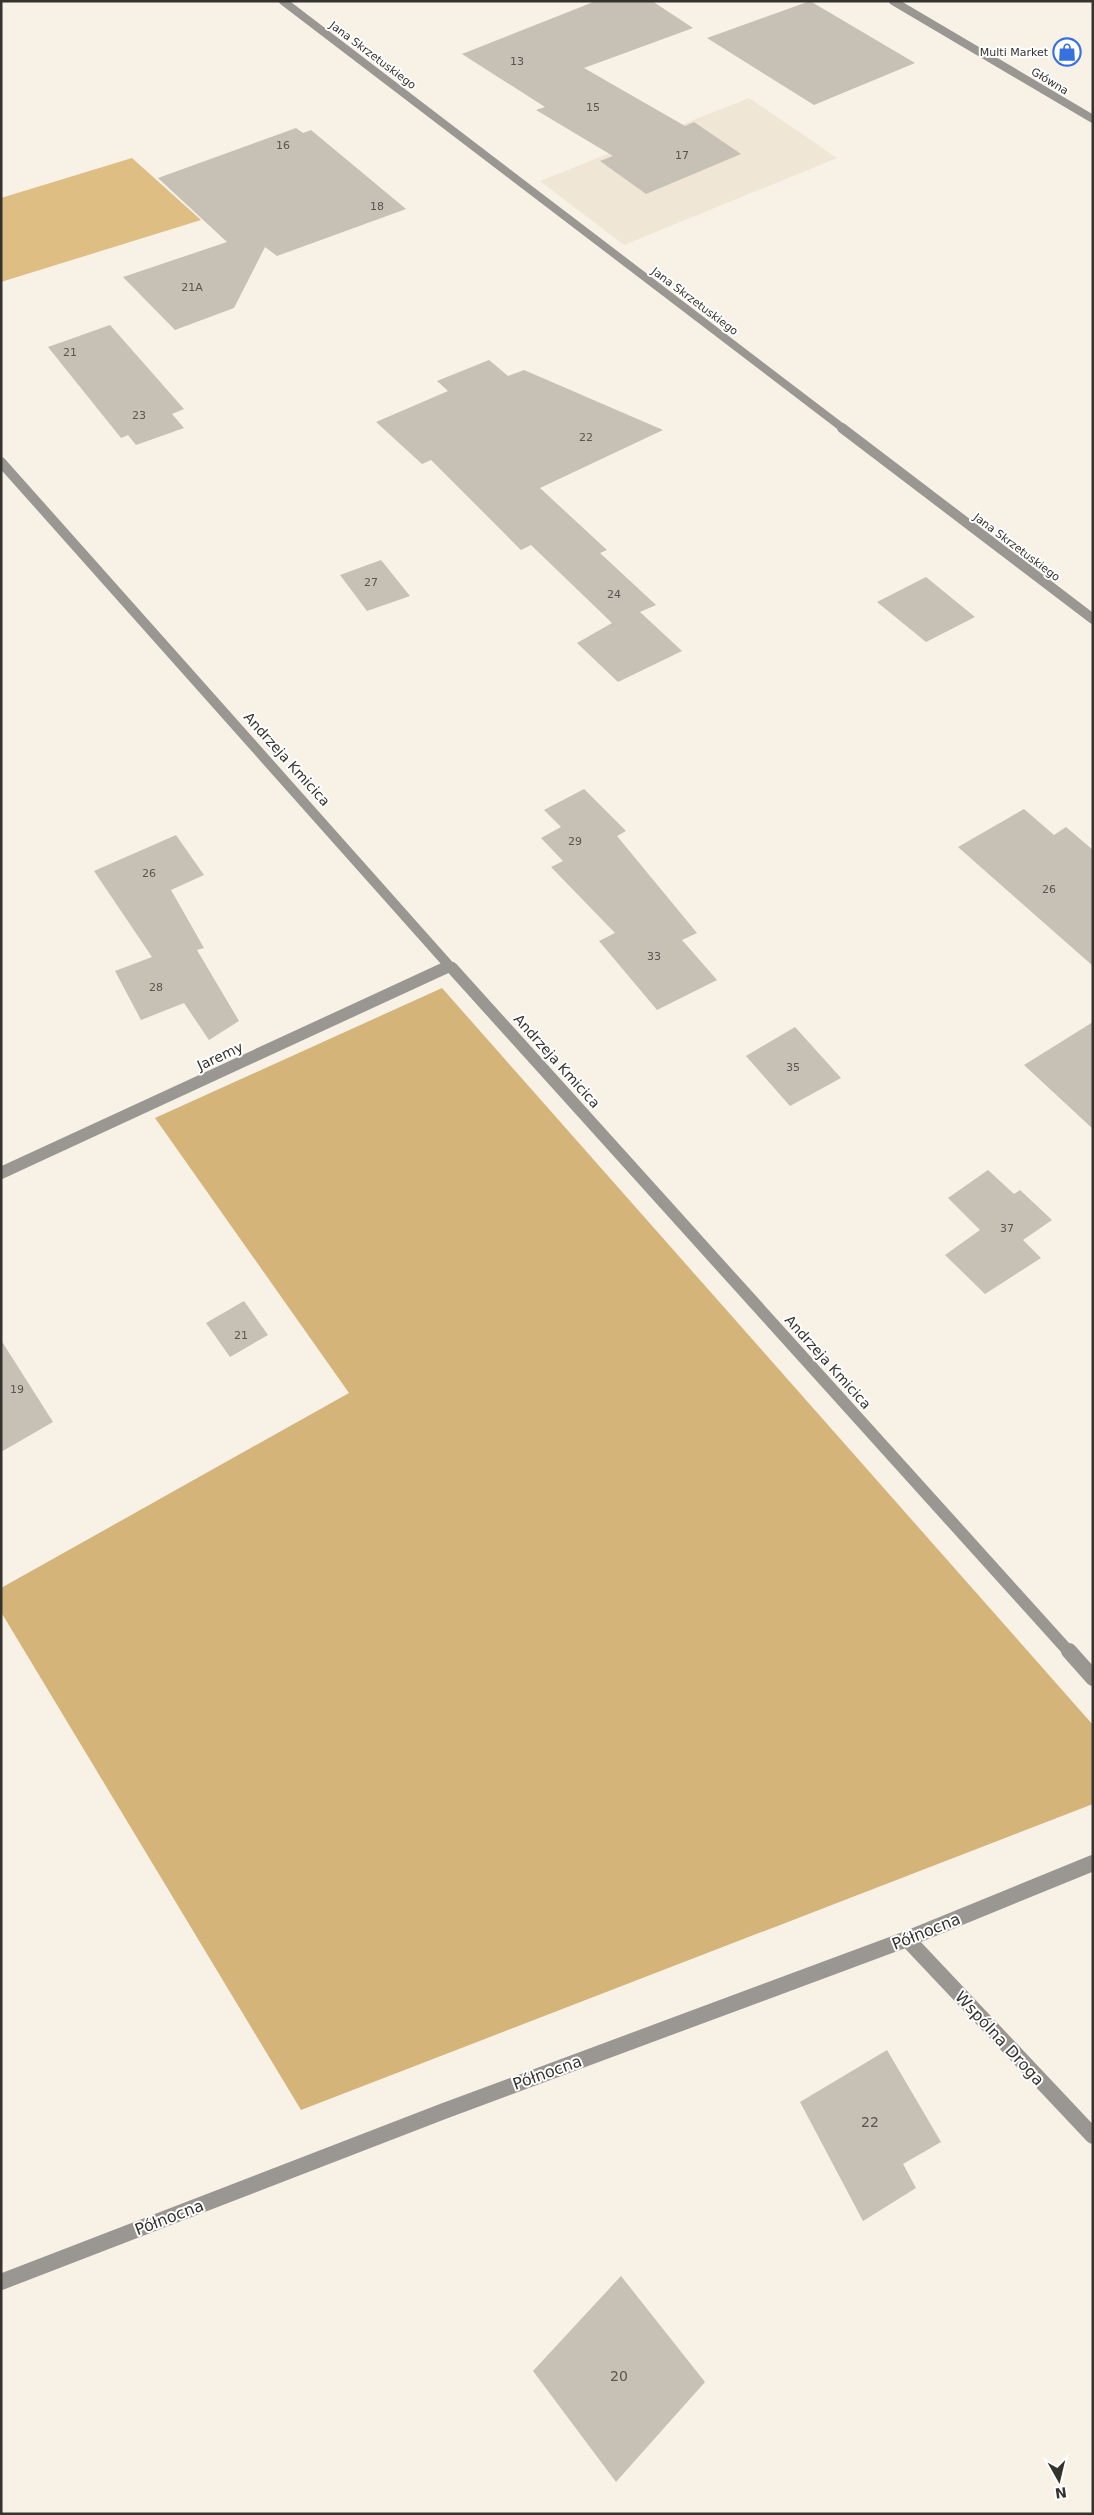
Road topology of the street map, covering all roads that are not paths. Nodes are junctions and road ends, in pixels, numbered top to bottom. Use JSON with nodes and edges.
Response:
{"nodes":[{"id":1,"x":284,"y":1,"type":"edge"},
{"id":2,"x":894,"y":1,"type":"edge"},
{"id":3,"x":1093,"y":119,"type":"edge"},
{"id":4,"x":1,"y":462,"type":"edge"},
{"id":5,"x":1093,"y":619,"type":"edge"},
{"id":6,"x":450,"y":966,"type":"junction"},
{"id":7,"x":1,"y":1172,"type":"edge"},
{"id":8,"x":1093,"y":1678,"type":"edge"},
{"id":9,"x":1093,"y":1863,"type":"edge"},
{"id":10,"x":908,"y":1939,"type":"junction"},
{"id":11,"x":1093,"y":2136,"type":"edge"},
{"id":12,"x":1,"y":2282,"type":"edge"}],
"edges":[{"from":1,"to":5,"type":"street","name":"Jana Skrzetuskiego"},
{"from":2,"to":3,"type":"street","name":"Główna"},
{"from":4,"to":6,"type":"street","name":"Andrzeja Kmicica"},
{"from":6,"to":7,"type":"street","name":"Jaremy"},
{"from":6,"to":8,"type":"street","name":"Andrzeja Kmicica"},
{"from":9,"to":10,"type":"street","name":"Północna"},
{"from":10,"to":11,"type":"street","name":"Wspólna Droga"},
{"from":10,"to":12,"type":"street","name":"Północna"}]}
